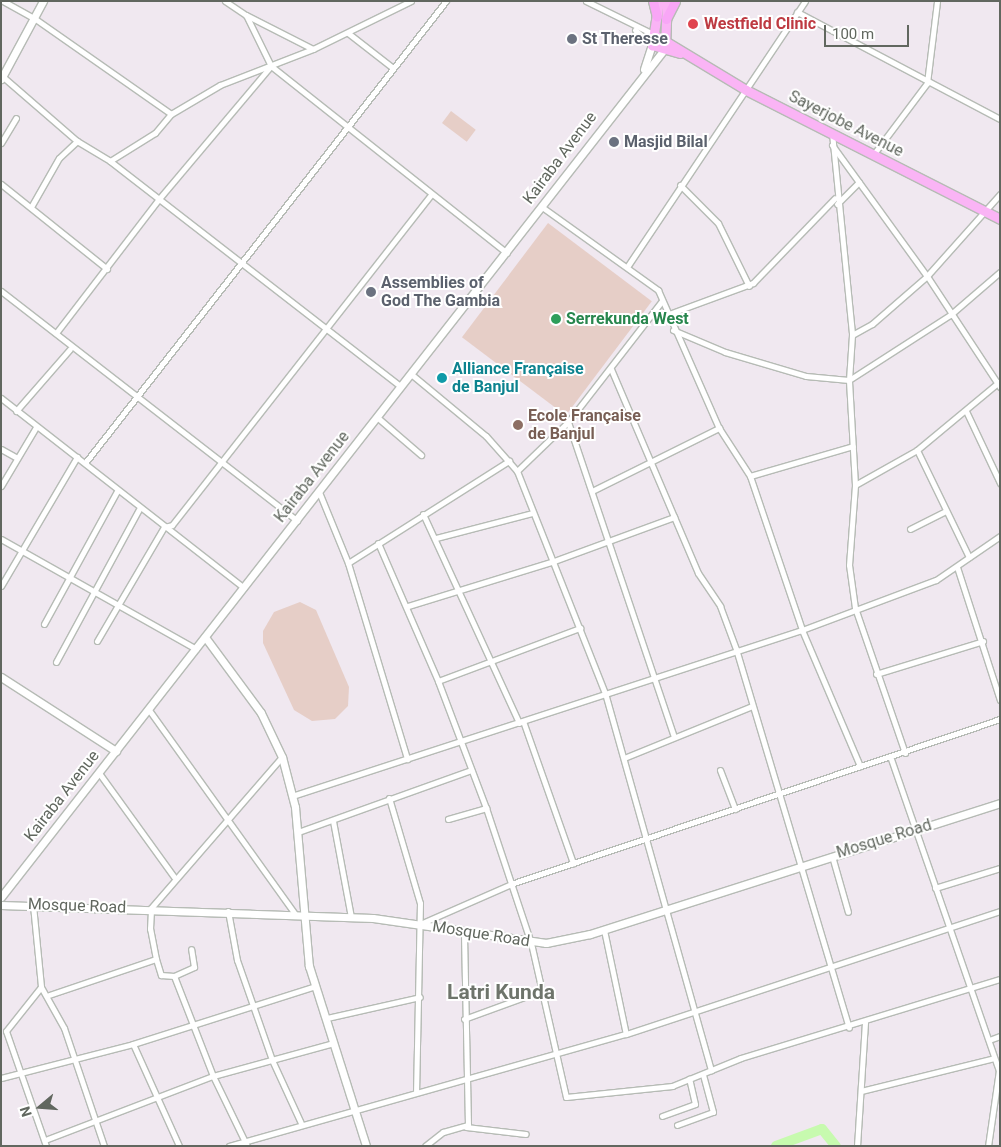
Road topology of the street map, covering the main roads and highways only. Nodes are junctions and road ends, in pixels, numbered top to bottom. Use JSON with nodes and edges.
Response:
{"nodes":[{"id":1,"x":653,"y":1,"type":"edge"},
{"id":2,"x":659,"y":1,"type":"edge"},
{"id":3,"x":667,"y":1,"type":"edge"},
{"id":4,"x":674,"y":1,"type":"edge"},
{"id":5,"x":661,"y":18,"type":"junction"},
{"id":6,"x":655,"y":35,"type":"junction"},
{"id":7,"x":666,"y":42,"type":"junction"},
{"id":8,"x":652,"y":45,"type":"joint"},
{"id":9,"x":663,"y":51,"type":"junction"},
{"id":10,"x":680,"y":53,"type":"junction"},
{"id":11,"x":1000,"y":219,"type":"edge"}],
"edges":[{"from":1,"to":5,"type":"highway"},
{"from":2,"to":5,"type":"main road","name":"Kairaba Avenue"},
{"from":3,"to":5,"type":"main road","name":"Kairaba Avenue"},
{"from":4,"to":5,"type":"highway"},
{"from":5,"to":6,"type":"main road","name":"Kairaba Avenue"},
{"from":5,"to":7,"type":"main road","name":"Kairaba Avenue"},
{"from":6,"to":7,"type":"main road","name":"Sayerjobe Avenue"},
{"from":6,"to":8,"type":"main road","name":"Kairaba Avenue"},
{"from":7,"to":9,"type":"main road","name":"Kairaba Avenue"},
{"from":7,"to":10,"type":"main road","name":"Sayerjobe Avenue"},
{"from":8,"to":9,"type":"main road","name":"Sayerjobe Avenue"},
{"from":9,"to":10,"type":"main road","name":"Sayerjobe Avenue"},
{"from":10,"to":11,"type":"main road","name":"Sayerjobe Avenue"}]}
